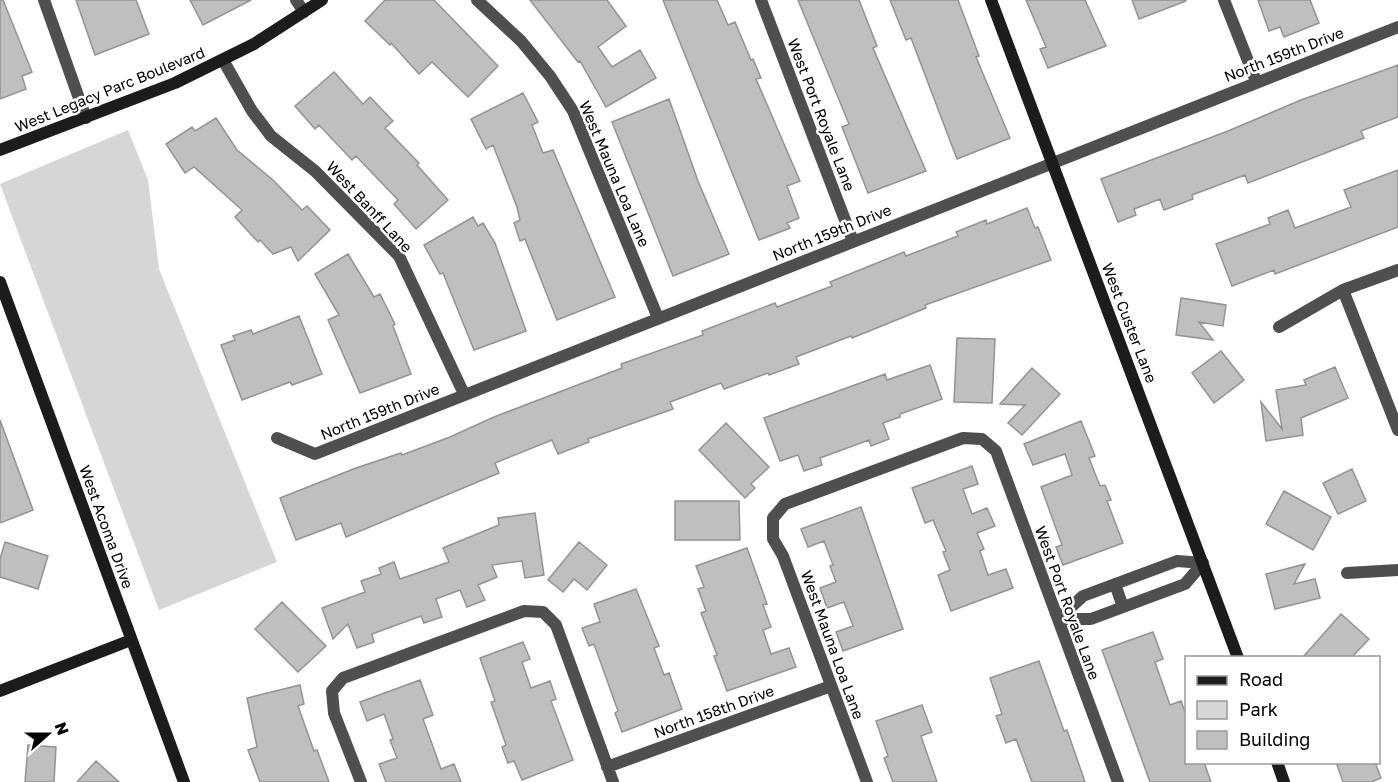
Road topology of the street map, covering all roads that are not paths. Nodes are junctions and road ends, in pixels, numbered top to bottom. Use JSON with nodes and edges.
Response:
{"nodes":[{"id":1,"x":44,"y":0,"type":"edge"},
{"id":2,"x":296,"y":0,"type":"edge"},
{"id":3,"x":322,"y":0,"type":"edge"},
{"id":4,"x":477,"y":0,"type":"edge"},
{"id":5,"x":761,"y":0,"type":"edge"},
{"id":6,"x":991,"y":0,"type":"edge"},
{"id":7,"x":1224,"y":0,"type":"edge"},
{"id":8,"x":304,"y":12,"type":"junction"},
{"id":9,"x":1398,"y":27,"type":"edge"},
{"id":10,"x":223,"y":60,"type":"junction"},
{"id":11,"x":1256,"y":81,"type":"junction"},
{"id":12,"x":86,"y":118,"type":"junction"},
{"id":13,"x":0,"y":150,"type":"edge"},
{"id":14,"x":1052,"y":162,"type":"junction"},
{"id":15,"x":853,"y":241,"type":"junction"},
{"id":16,"x":1398,"y":270,"type":"edge"},
{"id":17,"x":0,"y":282,"type":"edge"},
{"id":18,"x":1343,"y":290,"type":"junction"},
{"id":19,"x":658,"y":318,"type":"junction"},
{"id":20,"x":1279,"y":327,"type":"dead end"},
{"id":21,"x":464,"y":394,"type":"junction"},
{"id":22,"x":1398,"y":430,"type":"edge"},
{"id":23,"x":277,"y":438,"type":"dead end"},
{"id":24,"x":773,"y":518,"type":"joint"},
{"id":25,"x":1203,"y":563,"type":"junction"},
{"id":26,"x":1398,"y":570,"type":"edge"},
{"id":27,"x":1347,"y":573,"type":"dead end"},
{"id":28,"x":1115,"y":584,"type":"junction"},
{"id":29,"x":1123,"y":607,"type":"junction"},
{"id":30,"x":1058,"y":619,"type":"junction"},
{"id":31,"x":131,"y":640,"type":"junction"},
{"id":32,"x":1238,"y":656,"type":"edge"},
{"id":33,"x":831,"y":686,"type":"junction"},
{"id":34,"x":0,"y":691,"type":"edge"},
{"id":35,"x":1278,"y":764,"type":"edge"},
{"id":36,"x":607,"y":767,"type":"junction"},
{"id":37,"x":184,"y":782,"type":"edge"},
{"id":38,"x":361,"y":782,"type":"edge"},
{"id":39,"x":613,"y":782,"type":"edge"},
{"id":40,"x":867,"y":782,"type":"edge"},
{"id":41,"x":1118,"y":782,"type":"edge"},
{"id":42,"x":1284,"y":782,"type":"edge"}],
"edges":[{"from":1,"to":12,"type":"street"},
{"from":2,"to":8,"type":"street"},
{"from":3,"to":8,"type":"street","name":"West Legacy Parc Boulevard"},
{"from":4,"to":19,"type":"street","name":"West Mauna Loa Lane"},
{"from":5,"to":15,"type":"street","name":"West Port Royale Lane"},
{"from":6,"to":14,"type":"street","name":"West Custer Lane"},
{"from":7,"to":11,"type":"street"},
{"from":8,"to":10,"type":"street","name":"West Legacy Parc Boulevard"},
{"from":9,"to":11,"type":"street","name":"North 159th Drive"},
{"from":10,"to":12,"type":"street","name":"West Legacy Parc Boulevard"},
{"from":10,"to":21,"type":"street","name":"West Banff Lane"},
{"from":11,"to":14,"type":"street","name":"North 159th Drive"},
{"from":12,"to":13,"type":"street","name":"West Legacy Parc Boulevard"},
{"from":14,"to":15,"type":"street","name":"North 159th Drive"},
{"from":14,"to":25,"type":"street","name":"West Custer Lane"},
{"from":15,"to":19,"type":"street","name":"North 159th Drive"},
{"from":16,"to":18,"type":"street"},
{"from":17,"to":31,"type":"street","name":"West Acoma Drive"},
{"from":18,"to":20,"type":"street"},
{"from":18,"to":22,"type":"street"},
{"from":19,"to":21,"type":"street","name":"North 159th Drive"},
{"from":21,"to":23,"type":"street","name":"North 159th Drive"},
{"from":24,"to":30,"type":"street","name":"West Port Royale Lane"},
{"from":24,"to":33,"type":"street","name":"West Mauna Loa Lane"},
{"from":25,"to":28,"type":"street"},
{"from":25,"to":29,"type":"street"},
{"from":25,"to":32,"type":"street","name":"West Custer Lane"},
{"from":26,"to":27,"type":"street"},
{"from":28,"to":29,"type":"street"},
{"from":28,"to":30,"type":"street"},
{"from":29,"to":30,"type":"street"},
{"from":30,"to":41,"type":"street","name":"West Port Royale Lane"},
{"from":31,"to":34,"type":"street"},
{"from":31,"to":37,"type":"street","name":"West Acoma Drive"},
{"from":33,"to":36,"type":"street","name":"North 158th Drive"},
{"from":33,"to":40,"type":"street","name":"West Mauna Loa Lane"},
{"from":35,"to":42,"type":"street"},
{"from":36,"to":38,"type":"street"},
{"from":36,"to":39,"type":"street"}]}
